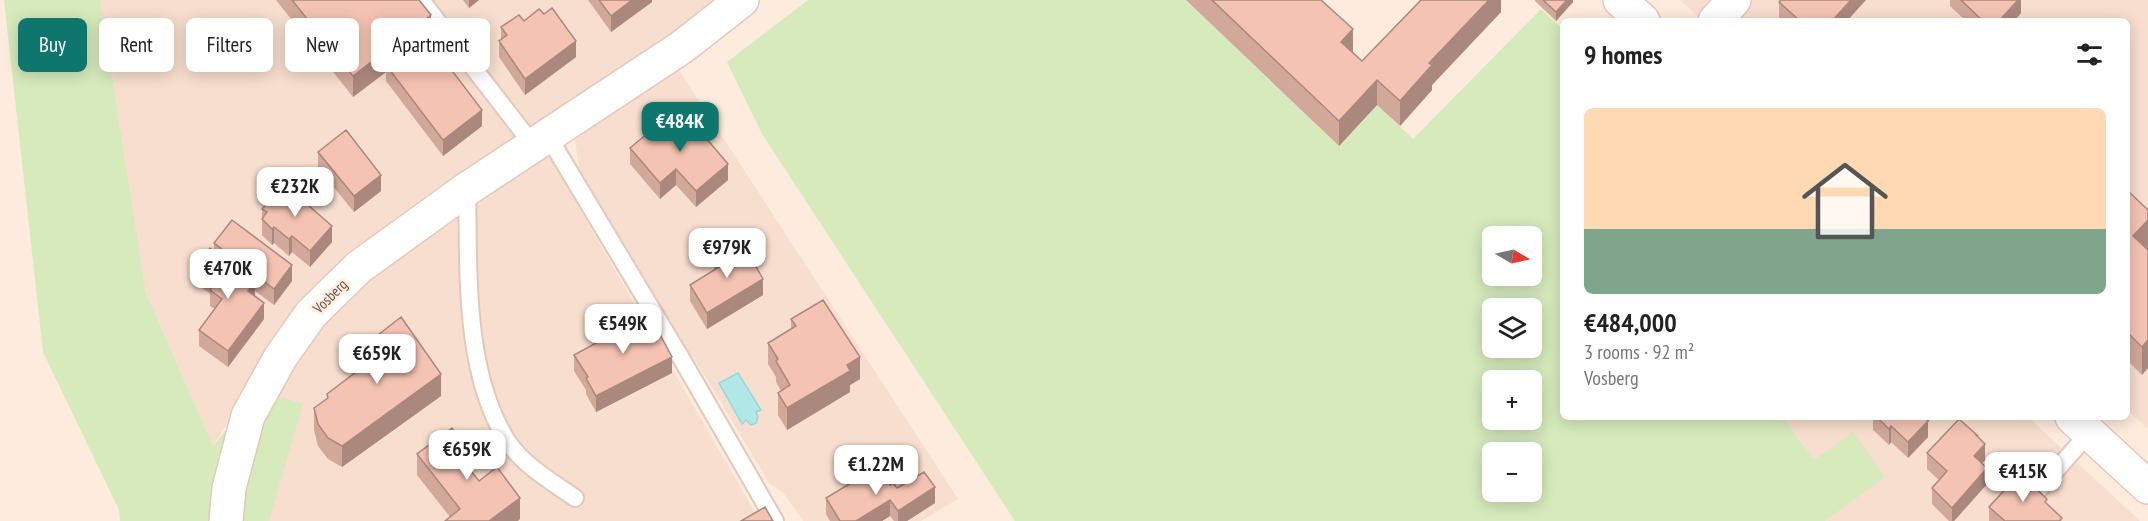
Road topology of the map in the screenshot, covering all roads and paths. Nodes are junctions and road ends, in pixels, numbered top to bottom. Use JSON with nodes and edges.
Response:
{"nodes":[{"id":1,"x":421,"y":0,"type":"edge"},
{"id":2,"x":742,"y":0,"type":"edge"},
{"id":3,"x":1620,"y":0,"type":"edge"},
{"id":4,"x":1734,"y":0,"type":"edge"},
{"id":5,"x":1640,"y":18,"type":"edge"},
{"id":6,"x":1718,"y":18,"type":"edge"},
{"id":7,"x":540,"y":141,"type":"junction"},
{"id":8,"x":467,"y":189,"type":"junction"},
{"id":9,"x":2081,"y":425,"type":"edge"},
{"id":10,"x":2148,"y":487,"type":"edge"},
{"id":11,"x":2034,"y":495,"type":"edge"},
{"id":12,"x":575,"y":498,"type":"dead end"},
{"id":13,"x":226,"y":521,"type":"edge"},
{"id":14,"x":775,"y":521,"type":"edge"}],
"edges":[{"from":1,"to":7,"type":"lane"},
{"from":2,"to":7,"type":"street","name":"Vosberg"},
{"from":3,"to":5,"type":"street"},
{"from":4,"to":6,"type":"street"},
{"from":7,"to":8,"type":"street","name":"Vosberg"},
{"from":7,"to":14,"type":"lane"},
{"from":8,"to":12,"type":"lane"},
{"from":8,"to":13,"type":"street","name":"Vosberg"},
{"from":9,"to":10,"type":"street"},
{"from":9,"to":11,"type":"lane"}]}
